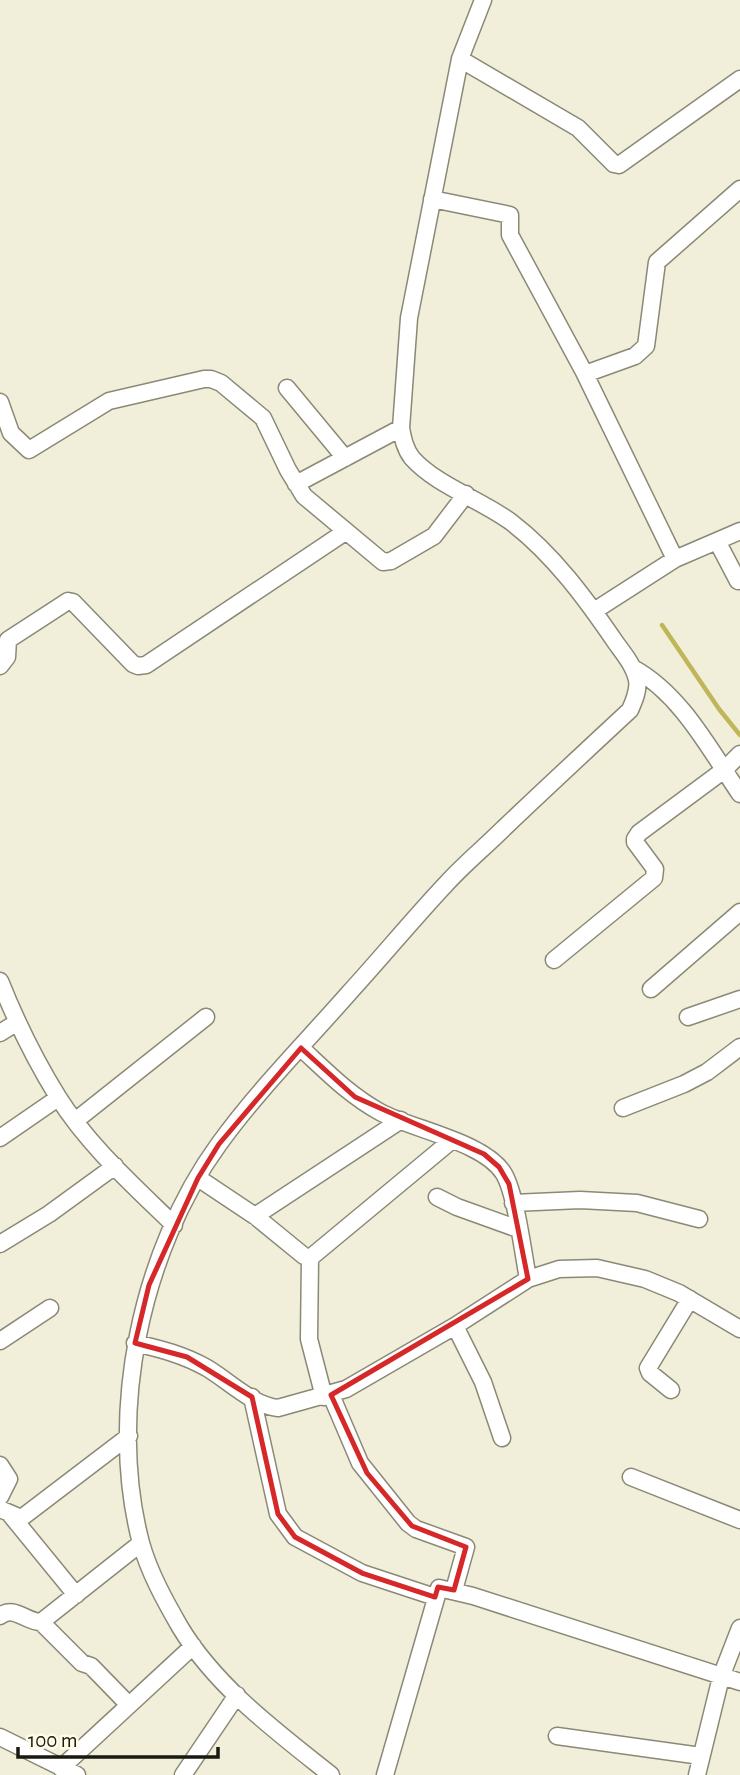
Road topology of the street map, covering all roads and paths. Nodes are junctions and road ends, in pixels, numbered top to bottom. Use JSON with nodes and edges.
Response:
{"nodes":[{"id":1,"x":483,"y":0,"type":"edge"},
{"id":2,"x":460,"y":59,"type":"junction"},
{"id":3,"x":740,"y":79,"type":"edge"},
{"id":4,"x":740,"y":189,"type":"edge"},
{"id":5,"x":432,"y":199,"type":"junction"},
{"id":6,"x":585,"y":374,"type":"junction"},
{"id":7,"x":287,"y":388,"type":"dead end"},
{"id":8,"x":0,"y":402,"type":"edge"},
{"id":9,"x":401,"y":428,"type":"junction"},
{"id":10,"x":345,"y":458,"type":"junction"},
{"id":11,"x":296,"y":484,"type":"junction"},
{"id":12,"x":466,"y":494,"type":"junction"},
{"id":13,"x":345,"y":531,"type":"junction"},
{"id":14,"x":740,"y":531,"type":"edge"},
{"id":15,"x":717,"y":541,"type":"junction"},
{"id":16,"x":675,"y":559,"type":"junction"},
{"id":17,"x":738,"y":581,"type":"edge"},
{"id":18,"x":594,"y":611,"type":"junction"},
{"id":19,"x":0,"y":666,"type":"edge"},
{"id":20,"x":633,"y":668,"type":"junction"},
{"id":21,"x":740,"y":754,"type":"edge"},
{"id":22,"x":724,"y":770,"type":"junction"},
{"id":23,"x":740,"y":794,"type":"edge"},
{"id":24,"x":740,"y":912,"type":"edge"},
{"id":25,"x":554,"y":960,"type":"dead end"},
{"id":26,"x":0,"y":981,"type":"edge"},
{"id":27,"x":651,"y":989,"type":"dead end"},
{"id":28,"x":740,"y":999,"type":"edge"},
{"id":29,"x":206,"y":1017,"type":"dead end"},
{"id":30,"x":688,"y":1017,"type":"dead end"},
{"id":31,"x":16,"y":1023,"type":"junction"},
{"id":32,"x":0,"y":1033,"type":"edge"},
{"id":33,"x":740,"y":1046,"type":"edge"},
{"id":34,"x":301,"y":1048,"type":"junction"},
{"id":35,"x":58,"y":1098,"type":"junction"},
{"id":36,"x":623,"y":1108,"type":"dead end"},
{"id":37,"x":75,"y":1121,"type":"junction"},
{"id":38,"x":401,"y":1121,"type":"junction"},
{"id":39,"x":0,"y":1138,"type":"edge"},
{"id":40,"x":452,"y":1140,"type":"junction"},
{"id":41,"x":114,"y":1166,"type":"junction"},
{"id":42,"x":198,"y":1178,"type":"junction"},
{"id":43,"x":437,"y":1197,"type":"dead end"},
{"id":44,"x":513,"y":1203,"type":"junction"},
{"id":45,"x":255,"y":1216,"type":"junction"},
{"id":46,"x":699,"y":1219,"type":"dead end"},
{"id":47,"x":174,"y":1225,"type":"junction"},
{"id":48,"x":518,"y":1229,"type":"junction"},
{"id":49,"x":0,"y":1244,"type":"edge"},
{"id":50,"x":310,"y":1258,"type":"junction"},
{"id":51,"x":528,"y":1279,"type":"junction"},
{"id":52,"x":690,"y":1299,"type":"junction"},
{"id":53,"x":50,"y":1308,"type":"dead end"},
{"id":54,"x":455,"y":1326,"type":"junction"},
{"id":55,"x":740,"y":1329,"type":"edge"},
{"id":56,"x":0,"y":1341,"type":"edge"},
{"id":57,"x":135,"y":1343,"type":"junction"},
{"id":58,"x":671,"y":1390,"type":"dead end"},
{"id":59,"x":327,"y":1396,"type":"junction"},
{"id":60,"x":252,"y":1397,"type":"junction"},
{"id":61,"x":129,"y":1436,"type":"junction"},
{"id":62,"x":502,"y":1438,"type":"dead end"},
{"id":63,"x":0,"y":1465,"type":"edge"},
{"id":64,"x":631,"y":1477,"type":"dead end"},
{"id":65,"x":0,"y":1497,"type":"edge"},
{"id":66,"x":4,"y":1511,"type":"edge"},
{"id":67,"x":740,"y":1520,"type":"edge"},
{"id":68,"x":141,"y":1543,"type":"junction"},
{"id":69,"x":454,"y":1590,"type":"junction"},
{"id":70,"x":76,"y":1595,"type":"junction"},
{"id":71,"x":435,"y":1597,"type":"junction"},
{"id":72,"x":0,"y":1616,"type":"edge"},
{"id":73,"x":41,"y":1622,"type":"junction"},
{"id":74,"x":740,"y":1628,"type":"edge"},
{"id":75,"x":193,"y":1646,"type":"junction"},
{"id":76,"x":721,"y":1678,"type":"junction"},
{"id":77,"x":740,"y":1682,"type":"edge"},
{"id":78,"x":237,"y":1695,"type":"junction"},
{"id":79,"x":129,"y":1705,"type":"junction"},
{"id":80,"x":557,"y":1735,"type":"dead end"},
{"id":81,"x":0,"y":1737,"type":"edge"},
{"id":82,"x":701,"y":1755,"type":"junction"},
{"id":83,"x":61,"y":1768,"type":"junction"},
{"id":84,"x":77,"y":1775,"type":"edge"},
{"id":85,"x":183,"y":1775,"type":"edge"},
{"id":86,"x":331,"y":1775,"type":"edge"},
{"id":87,"x":385,"y":1775,"type":"edge"},
{"id":88,"x":697,"y":1775,"type":"edge"}],
"edges":[{"from":1,"to":2,"type":"street"},
{"from":2,"to":3,"type":"street"},
{"from":2,"to":5,"type":"street"},
{"from":4,"to":6,"type":"street"},
{"from":5,"to":6,"type":"street"},
{"from":5,"to":9,"type":"street"},
{"from":6,"to":16,"type":"street"},
{"from":7,"to":10,"type":"street"},
{"from":8,"to":11,"type":"street"},
{"from":9,"to":10,"type":"street"},
{"from":9,"to":12,"type":"street"},
{"from":10,"to":11,"type":"street"},
{"from":11,"to":13,"type":"street"},
{"from":12,"to":13,"type":"street"},
{"from":12,"to":18,"type":"street"},
{"from":13,"to":19,"type":"street"},
{"from":14,"to":15,"type":"street"},
{"from":15,"to":16,"type":"street"},
{"from":15,"to":17,"type":"street"},
{"from":16,"to":18,"type":"street"},
{"from":18,"to":20,"type":"street"},
{"from":20,"to":22,"type":"street"},
{"from":20,"to":34,"type":"street"},
{"from":21,"to":22,"type":"street"},
{"from":22,"to":23,"type":"street"},
{"from":22,"to":25,"type":"street"},
{"from":24,"to":27,"type":"street"},
{"from":26,"to":31,"type":"street"},
{"from":28,"to":30,"type":"street"},
{"from":29,"to":37,"type":"street"},
{"from":31,"to":32,"type":"street"},
{"from":31,"to":35,"type":"street"},
{"from":33,"to":36,"type":"street"},
{"from":34,"to":38,"type":"street"},
{"from":34,"to":42,"type":"street"},
{"from":35,"to":37,"type":"street"},
{"from":35,"to":39,"type":"street"},
{"from":37,"to":41,"type":"street"},
{"from":38,"to":40,"type":"street"},
{"from":38,"to":45,"type":"street"},
{"from":40,"to":44,"type":"street"},
{"from":40,"to":50,"type":"street"},
{"from":41,"to":47,"type":"street"},
{"from":41,"to":49,"type":"street"},
{"from":42,"to":45,"type":"street"},
{"from":42,"to":47,"type":"street"},
{"from":43,"to":48,"type":"street"},
{"from":44,"to":46,"type":"street"},
{"from":44,"to":48,"type":"street"},
{"from":45,"to":50,"type":"street"},
{"from":47,"to":57,"type":"street"},
{"from":48,"to":51,"type":"street"},
{"from":50,"to":59,"type":"street"},
{"from":51,"to":52,"type":"street"},
{"from":51,"to":54,"type":"street"},
{"from":52,"to":55,"type":"street"},
{"from":52,"to":58,"type":"street"},
{"from":53,"to":56,"type":"street"},
{"from":54,"to":59,"type":"street"},
{"from":54,"to":62,"type":"street"},
{"from":57,"to":60,"type":"street"},
{"from":57,"to":61,"type":"street"},
{"from":59,"to":60,"type":"street"},
{"from":59,"to":69,"type":"street"},
{"from":60,"to":71,"type":"street"},
{"from":61,"to":66,"type":"street"},
{"from":61,"to":68,"type":"street"},
{"from":63,"to":65,"type":"street"},
{"from":64,"to":67,"type":"street"},
{"from":66,"to":70,"type":"street"},
{"from":68,"to":70,"type":"street"},
{"from":68,"to":75,"type":"street"},
{"from":69,"to":71,"type":"street"},
{"from":69,"to":76,"type":"street"},
{"from":70,"to":73,"type":"street"},
{"from":71,"to":87,"type":"street"},
{"from":72,"to":73,"type":"street"},
{"from":73,"to":79,"type":"street"},
{"from":74,"to":76,"type":"street"},
{"from":75,"to":78,"type":"street"},
{"from":75,"to":79,"type":"street"},
{"from":76,"to":77,"type":"street"},
{"from":76,"to":82,"type":"street"},
{"from":78,"to":85,"type":"street"},
{"from":78,"to":86,"type":"street"},
{"from":79,"to":83,"type":"street"},
{"from":80,"to":82,"type":"street"},
{"from":81,"to":83,"type":"street"},
{"from":82,"to":88,"type":"street"},
{"from":83,"to":84,"type":"street"}]}
